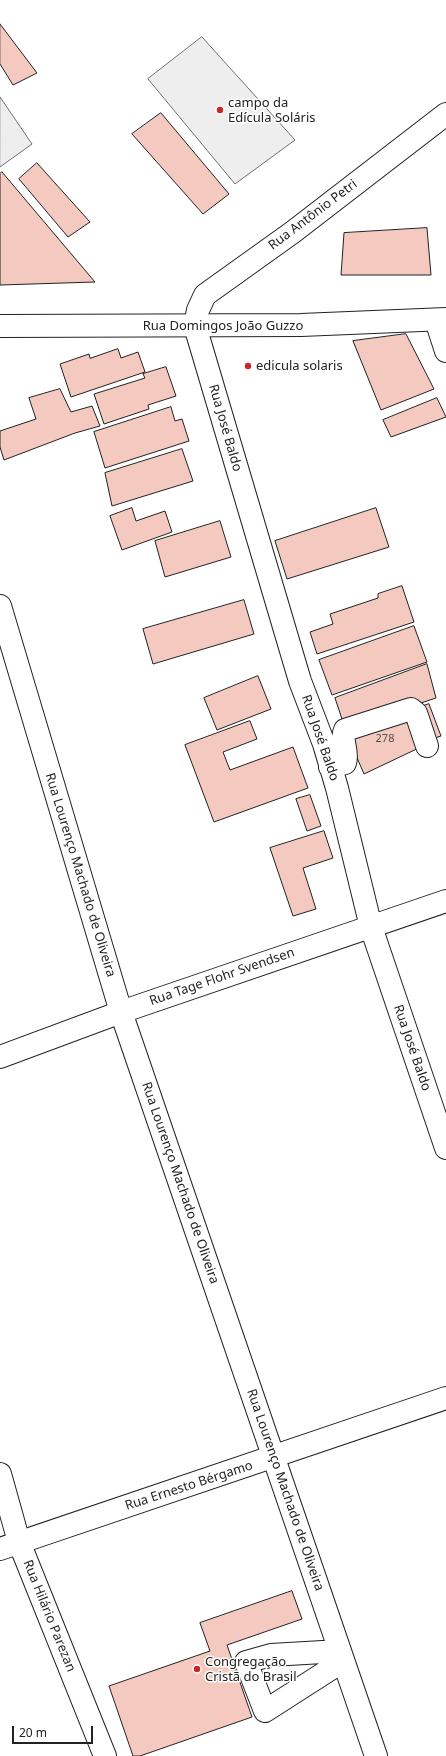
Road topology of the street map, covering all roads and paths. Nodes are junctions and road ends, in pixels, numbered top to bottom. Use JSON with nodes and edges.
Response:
{"nodes":[{"id":1,"x":446,"y":114,"type":"edge"},
{"id":2,"x":441,"y":319,"type":"edge"},
{"id":3,"x":0,"y":326,"type":"edge"},
{"id":4,"x":195,"y":326,"type":"junction"},
{"id":5,"x":446,"y":351,"type":"edge"},
{"id":6,"x":0,"y":606,"type":"edge"},
{"id":7,"x":427,"y":746,"type":"dead end"},
{"id":8,"x":330,"y":767,"type":"junction"},
{"id":9,"x":446,"y":901,"type":"edge"},
{"id":10,"x":370,"y":927,"type":"junction"},
{"id":11,"x":121,"y":1012,"type":"junction"},
{"id":12,"x":0,"y":1057,"type":"edge"},
{"id":13,"x":446,"y":1148,"type":"edge"},
{"id":14,"x":446,"y":1398,"type":"edge"},
{"id":15,"x":274,"y":1458,"type":"junction"},
{"id":16,"x":0,"y":1474,"type":"edge"},
{"id":17,"x":10,"y":1546,"type":"edge"},
{"id":18,"x":106,"y":1756,"type":"edge"},
{"id":19,"x":376,"y":1756,"type":"edge"}],
"edges":[{"from":1,"to":4,"type":"street","name":"Rua Antônio Petri"},
{"from":2,"to":4,"type":"street","name":"Rua Domingos João Guzzo"},
{"from":2,"to":5,"type":"street"},
{"from":3,"to":4,"type":"street","name":"Rua Domingos João Guzzo"},
{"from":4,"to":8,"type":"street","name":"Rua José Baldo"},
{"from":6,"to":11,"type":"street","name":"Rua Lourenço Machado de Oliveira"},
{"from":7,"to":8,"type":"street"},
{"from":8,"to":10,"type":"street","name":"Rua José Baldo"},
{"from":9,"to":10,"type":"street","name":"Rua Tage Flohr Svendsen"},
{"from":10,"to":11,"type":"street","name":"Rua Tage Flohr Svendsen"},
{"from":10,"to":13,"type":"street","name":"Rua José Baldo"},
{"from":11,"to":12,"type":"street","name":"Rua Tage Flohr Svendsen"},
{"from":11,"to":15,"type":"street","name":"Rua Lourenço Machado de Oliveira"},
{"from":14,"to":15,"type":"street","name":"Rua Ernesto Bérgamo"},
{"from":15,"to":17,"type":"street","name":"Rua Ernesto Bérgamo"},
{"from":15,"to":19,"type":"street","name":"Rua Lourenço Machado de Oliveira"},
{"from":16,"to":17,"type":"street","name":"Rua Hilário Parezan"},
{"from":17,"to":18,"type":"street","name":"Rua Hilário Parezan"}]}
